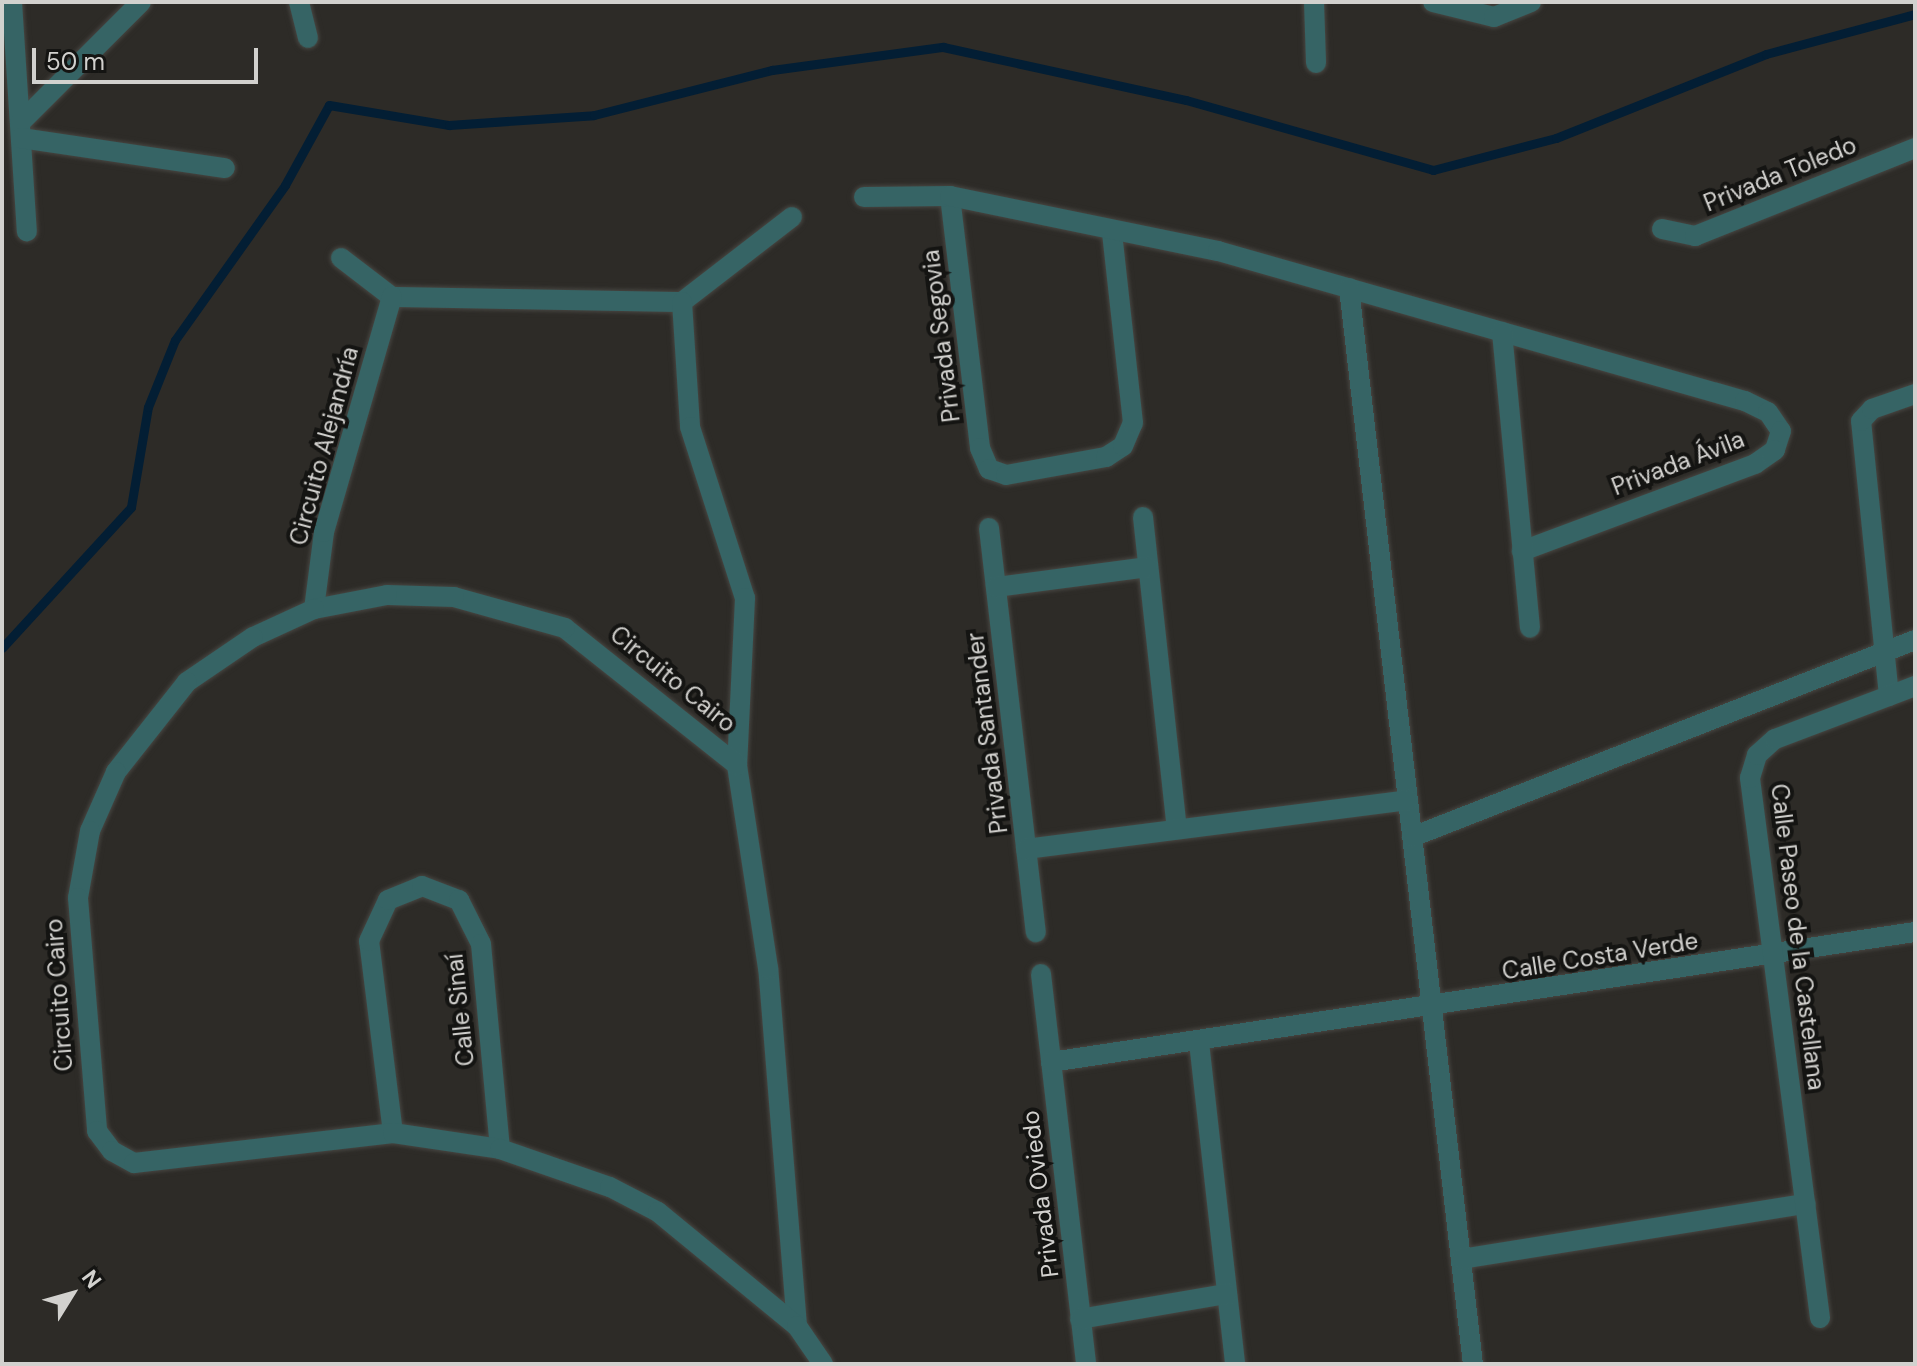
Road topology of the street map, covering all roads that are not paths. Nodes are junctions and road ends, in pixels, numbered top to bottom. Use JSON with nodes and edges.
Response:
{"nodes":[{"id":1,"x":12,"y":2,"type":"edge"},
{"id":2,"x":141,"y":2,"type":"edge"},
{"id":3,"x":299,"y":2,"type":"edge"},
{"id":4,"x":1314,"y":2,"type":"edge"},
{"id":5,"x":1433,"y":2,"type":"edge"},
{"id":6,"x":1531,"y":2,"type":"edge"},
{"id":7,"x":308,"y":38,"type":"dead end"},
{"id":8,"x":1316,"y":63,"type":"dead end"},
{"id":9,"x":20,"y":130,"type":"junction"},
{"id":10,"x":1915,"y":148,"type":"edge"},
{"id":11,"x":225,"y":168,"type":"dead end"},
{"id":12,"x":950,"y":196,"type":"junction"},
{"id":13,"x":864,"y":197,"type":"dead end"},
{"id":14,"x":792,"y":217,"type":"dead end"},
{"id":15,"x":1662,"y":229,"type":"dead end"},
{"id":16,"x":27,"y":232,"type":"dead end"},
{"id":17,"x":1112,"y":232,"type":"junction"},
{"id":18,"x":341,"y":258,"type":"dead end"},
{"id":19,"x":1349,"y":288,"type":"junction"},
{"id":20,"x":392,"y":297,"type":"junction"},
{"id":21,"x":682,"y":302,"type":"junction"},
{"id":22,"x":1502,"y":332,"type":"junction"},
{"id":23,"x":1915,"y":394,"type":"edge"},
{"id":24,"x":1143,"y":517,"type":"dead end"},
{"id":25,"x":989,"y":528,"type":"dead end"},
{"id":26,"x":1522,"y":551,"type":"junction"},
{"id":27,"x":1148,"y":567,"type":"junction"},
{"id":28,"x":996,"y":587,"type":"junction"},
{"id":29,"x":314,"y":609,"type":"junction"},
{"id":30,"x":1530,"y":628,"type":"dead end"},
{"id":31,"x":1915,"y":640,"type":"edge"},
{"id":32,"x":1885,"y":652,"type":"junction"},
{"id":33,"x":1915,"y":686,"type":"edge"},
{"id":34,"x":1889,"y":696,"type":"junction"},
{"id":35,"x":737,"y":765,"type":"junction"},
{"id":36,"x":1408,"y":800,"type":"junction"},
{"id":37,"x":1177,"y":829,"type":"junction"},
{"id":38,"x":1412,"y":837,"type":"junction"},
{"id":39,"x":1026,"y":849,"type":"junction"},
{"id":40,"x":1036,"y":932,"type":"dead end"},
{"id":41,"x":1915,"y":932,"type":"edge"},
{"id":42,"x":1776,"y":954,"type":"junction"},
{"id":43,"x":1041,"y":974,"type":"dead end"},
{"id":44,"x":1432,"y":1010,"type":"junction"},
{"id":45,"x":1199,"y":1042,"type":"junction"},
{"id":46,"x":1051,"y":1062,"type":"junction"},
{"id":47,"x":393,"y":1133,"type":"junction"},
{"id":48,"x":500,"y":1149,"type":"junction"},
{"id":49,"x":1806,"y":1204,"type":"junction"},
{"id":50,"x":1461,"y":1259,"type":"junction"},
{"id":51,"x":1227,"y":1294,"type":"junction"},
{"id":52,"x":1820,"y":1318,"type":"dead end"},
{"id":53,"x":1080,"y":1319,"type":"junction"},
{"id":54,"x":797,"y":1326,"type":"junction"},
{"id":55,"x":823,"y":1364,"type":"edge"},
{"id":56,"x":1086,"y":1364,"type":"edge"},
{"id":57,"x":1235,"y":1364,"type":"edge"},
{"id":58,"x":1473,"y":1364,"type":"edge"}],
"edges":[{"from":1,"to":9,"type":"street"},
{"from":2,"to":9,"type":"street"},
{"from":3,"to":7,"type":"street"},
{"from":4,"to":8,"type":"street"},
{"from":5,"to":6,"type":"street"},
{"from":9,"to":11,"type":"street"},
{"from":9,"to":16,"type":"street"},
{"from":10,"to":15,"type":"street","name":"Privada Toledo"},
{"from":12,"to":13,"type":"street"},
{"from":12,"to":17,"type":"street"},
{"from":12,"to":17,"type":"street","name":"Privada Segovia"},
{"from":14,"to":21,"type":"street"},
{"from":17,"to":19,"type":"street"},
{"from":18,"to":20,"type":"street"},
{"from":19,"to":22,"type":"street","name":"Privada Ávila"},
{"from":19,"to":36,"type":"street"},
{"from":20,"to":21,"type":"street"},
{"from":20,"to":29,"type":"street","name":"Circuito Alejandría"},
{"from":21,"to":35,"type":"street"},
{"from":22,"to":26,"type":"street"},
{"from":22,"to":26,"type":"street","name":"Privada Ávila"},
{"from":23,"to":32,"type":"street"},
{"from":24,"to":27,"type":"street"},
{"from":25,"to":28,"type":"street","name":"Privada Santander"},
{"from":26,"to":30,"type":"street"},
{"from":27,"to":28,"type":"street"},
{"from":27,"to":37,"type":"street"},
{"from":28,"to":39,"type":"street","name":"Privada Santander"},
{"from":29,"to":35,"type":"street","name":"Circuito Cairo"},
{"from":29,"to":47,"type":"street","name":"Circuito Cairo"},
{"from":31,"to":32,"type":"street"},
{"from":32,"to":34,"type":"street"},
{"from":32,"to":38,"type":"street"},
{"from":33,"to":34,"type":"street","name":"Calle Paseo de la Castellana"},
{"from":34,"to":42,"type":"street","name":"Calle Paseo de la Castellana"},
{"from":35,"to":54,"type":"street","name":"Circuito Cairo"},
{"from":36,"to":37,"type":"street"},
{"from":36,"to":38,"type":"street"},
{"from":37,"to":39,"type":"street"},
{"from":38,"to":44,"type":"street"},
{"from":39,"to":40,"type":"street","name":"Privada Santander"},
{"from":41,"to":42,"type":"street","name":"Calle Costa Verde"},
{"from":42,"to":44,"type":"street","name":"Calle Costa Verde"},
{"from":42,"to":49,"type":"street","name":"Calle Paseo de la Castellana"},
{"from":43,"to":46,"type":"street","name":"Privada Oviedo"},
{"from":44,"to":45,"type":"street"},
{"from":44,"to":50,"type":"street"},
{"from":45,"to":46,"type":"street"},
{"from":45,"to":51,"type":"street"},
{"from":46,"to":53,"type":"street","name":"Privada Oviedo"},
{"from":47,"to":48,"type":"street","name":"Circuito Cairo"},
{"from":47,"to":48,"type":"street","name":"Calle Sinaí"},
{"from":48,"to":54,"type":"street","name":"Circuito Cairo"},
{"from":49,"to":50,"type":"street"},
{"from":49,"to":52,"type":"street","name":"Calle Paseo de la Castellana"},
{"from":50,"to":58,"type":"street"},
{"from":51,"to":53,"type":"street"},
{"from":51,"to":57,"type":"street"},
{"from":53,"to":56,"type":"street","name":"Privada Oviedo"},
{"from":54,"to":55,"type":"street","name":"Circuito Cairo"}]}
